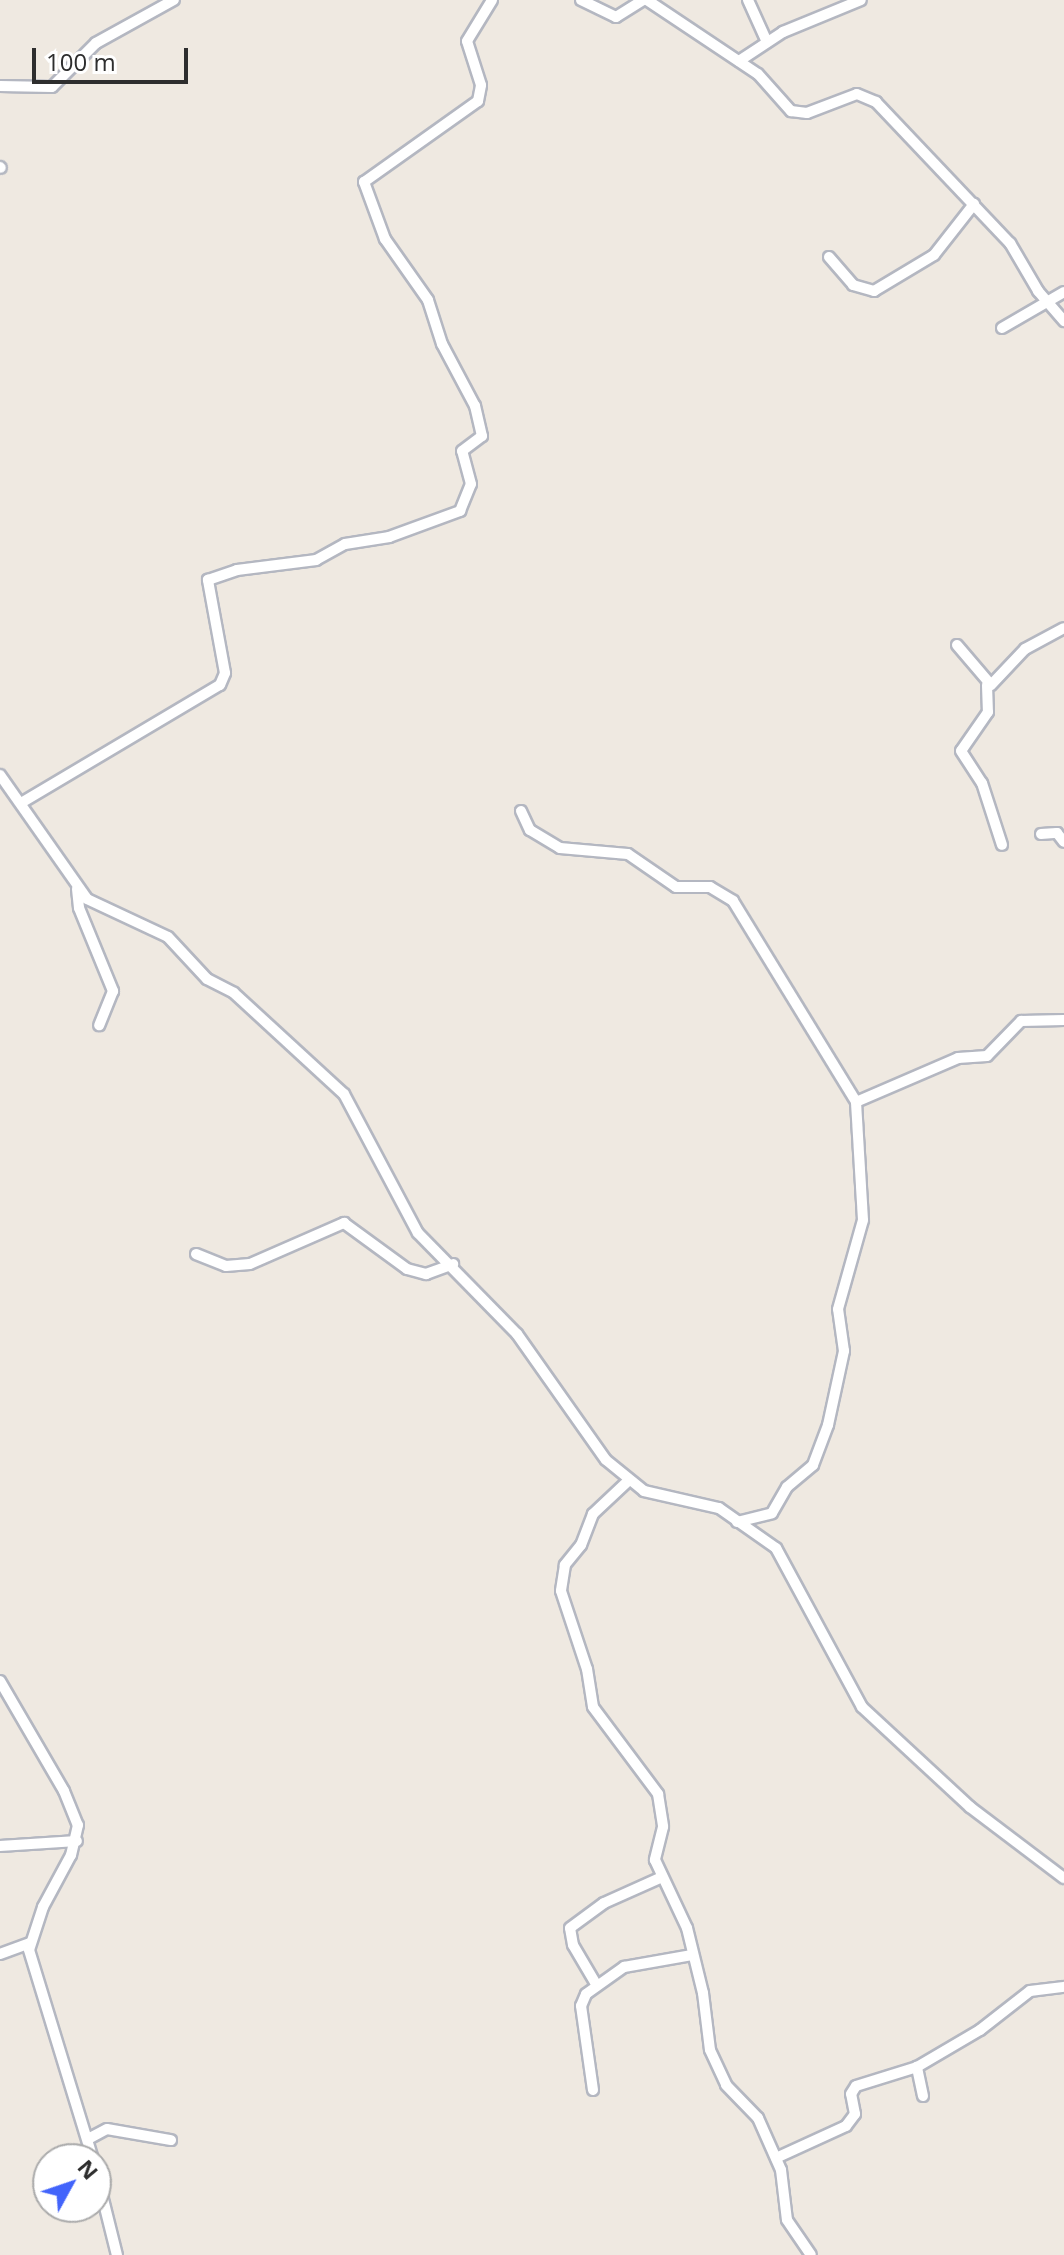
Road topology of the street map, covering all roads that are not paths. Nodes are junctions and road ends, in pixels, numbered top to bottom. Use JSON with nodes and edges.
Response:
{"nodes":[{"id":1,"x":174,"y":0,"type":"edge"},
{"id":2,"x":492,"y":0,"type":"edge"},
{"id":3,"x":581,"y":0,"type":"edge"},
{"id":4,"x":645,"y":0,"type":"edge"},
{"id":5,"x":748,"y":0,"type":"edge"},
{"id":6,"x":861,"y":0,"type":"edge"},
{"id":7,"x":767,"y":42,"type":"junction"},
{"id":8,"x":739,"y":61,"type":"junction"},
{"id":9,"x":0,"y":86,"type":"edge"},
{"id":10,"x":974,"y":204,"type":"junction"},
{"id":11,"x":829,"y":257,"type":"dead end"},
{"id":12,"x":1064,"y":292,"type":"edge"},
{"id":13,"x":1046,"y":301,"type":"junction"},
{"id":14,"x":1064,"y":321,"type":"edge"},
{"id":15,"x":1002,"y":328,"type":"dead end"},
{"id":16,"x":1064,"y":628,"type":"edge"},
{"id":17,"x":957,"y":645,"type":"dead end"},
{"id":18,"x":987,"y":685,"type":"junction"},
{"id":19,"x":0,"y":775,"type":"edge"},
{"id":20,"x":21,"y":803,"type":"junction"},
{"id":21,"x":521,"y":811,"type":"dead end"},
{"id":22,"x":1041,"y":834,"type":"dead end"},
{"id":23,"x":1064,"y":842,"type":"edge"},
{"id":24,"x":1002,"y":845,"type":"dead end"},
{"id":25,"x":77,"y":889,"type":"junction"},
{"id":26,"x":1064,"y":1020,"type":"edge"},
{"id":27,"x":99,"y":1025,"type":"dead end"},
{"id":28,"x":856,"y":1102,"type":"junction"},
{"id":29,"x":196,"y":1254,"type":"dead end"},
{"id":30,"x":453,"y":1264,"type":"junction"},
{"id":31,"x":627,"y":1482,"type":"junction"},
{"id":32,"x":737,"y":1522,"type":"junction"},
{"id":33,"x":0,"y":1681,"type":"edge"},
{"id":34,"x":77,"y":1841,"type":"junction"},
{"id":35,"x":0,"y":1846,"type":"edge"},
{"id":36,"x":662,"y":1877,"type":"junction"},
{"id":37,"x":1064,"y":1878,"type":"edge"},
{"id":38,"x":30,"y":1943,"type":"junction"},
{"id":39,"x":0,"y":1954,"type":"edge"},
{"id":40,"x":692,"y":1955,"type":"junction"},
{"id":41,"x":596,"y":1984,"type":"junction"},
{"id":42,"x":1064,"y":1987,"type":"edge"},
{"id":43,"x":917,"y":2067,"type":"junction"},
{"id":44,"x":593,"y":2090,"type":"dead end"},
{"id":45,"x":923,"y":2096,"type":"dead end"},
{"id":46,"x":88,"y":2139,"type":"junction"},
{"id":47,"x":171,"y":2140,"type":"dead end"},
{"id":48,"x":89,"y":2143,"type":"edge"},
{"id":49,"x":776,"y":2158,"type":"junction"},
{"id":50,"x":109,"y":2223,"type":"edge"},
{"id":51,"x":117,"y":2255,"type":"edge"},
{"id":52,"x":811,"y":2255,"type":"edge"}],
"edges":[{"from":1,"to":9,"type":"street"},
{"from":2,"to":20,"type":"street"},
{"from":3,"to":4,"type":"street"},
{"from":4,"to":8,"type":"street"},
{"from":5,"to":7,"type":"street"},
{"from":6,"to":7,"type":"street"},
{"from":7,"to":8,"type":"street"},
{"from":8,"to":10,"type":"street"},
{"from":10,"to":11,"type":"street"},
{"from":10,"to":13,"type":"street"},
{"from":12,"to":13,"type":"street"},
{"from":13,"to":14,"type":"street"},
{"from":13,"to":15,"type":"street"},
{"from":16,"to":18,"type":"street"},
{"from":17,"to":18,"type":"street"},
{"from":18,"to":24,"type":"street"},
{"from":19,"to":20,"type":"street"},
{"from":20,"to":25,"type":"street"},
{"from":21,"to":28,"type":"street"},
{"from":22,"to":23,"type":"street"},
{"from":25,"to":27,"type":"street"},
{"from":25,"to":30,"type":"street"},
{"from":26,"to":28,"type":"street"},
{"from":28,"to":32,"type":"street"},
{"from":29,"to":30,"type":"street"},
{"from":30,"to":31,"type":"street"},
{"from":31,"to":32,"type":"street"},
{"from":31,"to":36,"type":"street"},
{"from":32,"to":37,"type":"street"},
{"from":33,"to":34,"type":"street"},
{"from":34,"to":35,"type":"street"},
{"from":34,"to":38,"type":"street"},
{"from":36,"to":40,"type":"street"},
{"from":36,"to":41,"type":"street"},
{"from":38,"to":39,"type":"street"},
{"from":38,"to":46,"type":"street"},
{"from":40,"to":41,"type":"street"},
{"from":40,"to":49,"type":"street"},
{"from":41,"to":44,"type":"street"},
{"from":42,"to":43,"type":"street"},
{"from":43,"to":45,"type":"street"},
{"from":43,"to":49,"type":"street"},
{"from":46,"to":47,"type":"street"},
{"from":46,"to":48,"type":"street"},
{"from":49,"to":52,"type":"street"},
{"from":50,"to":51,"type":"street"}]}
